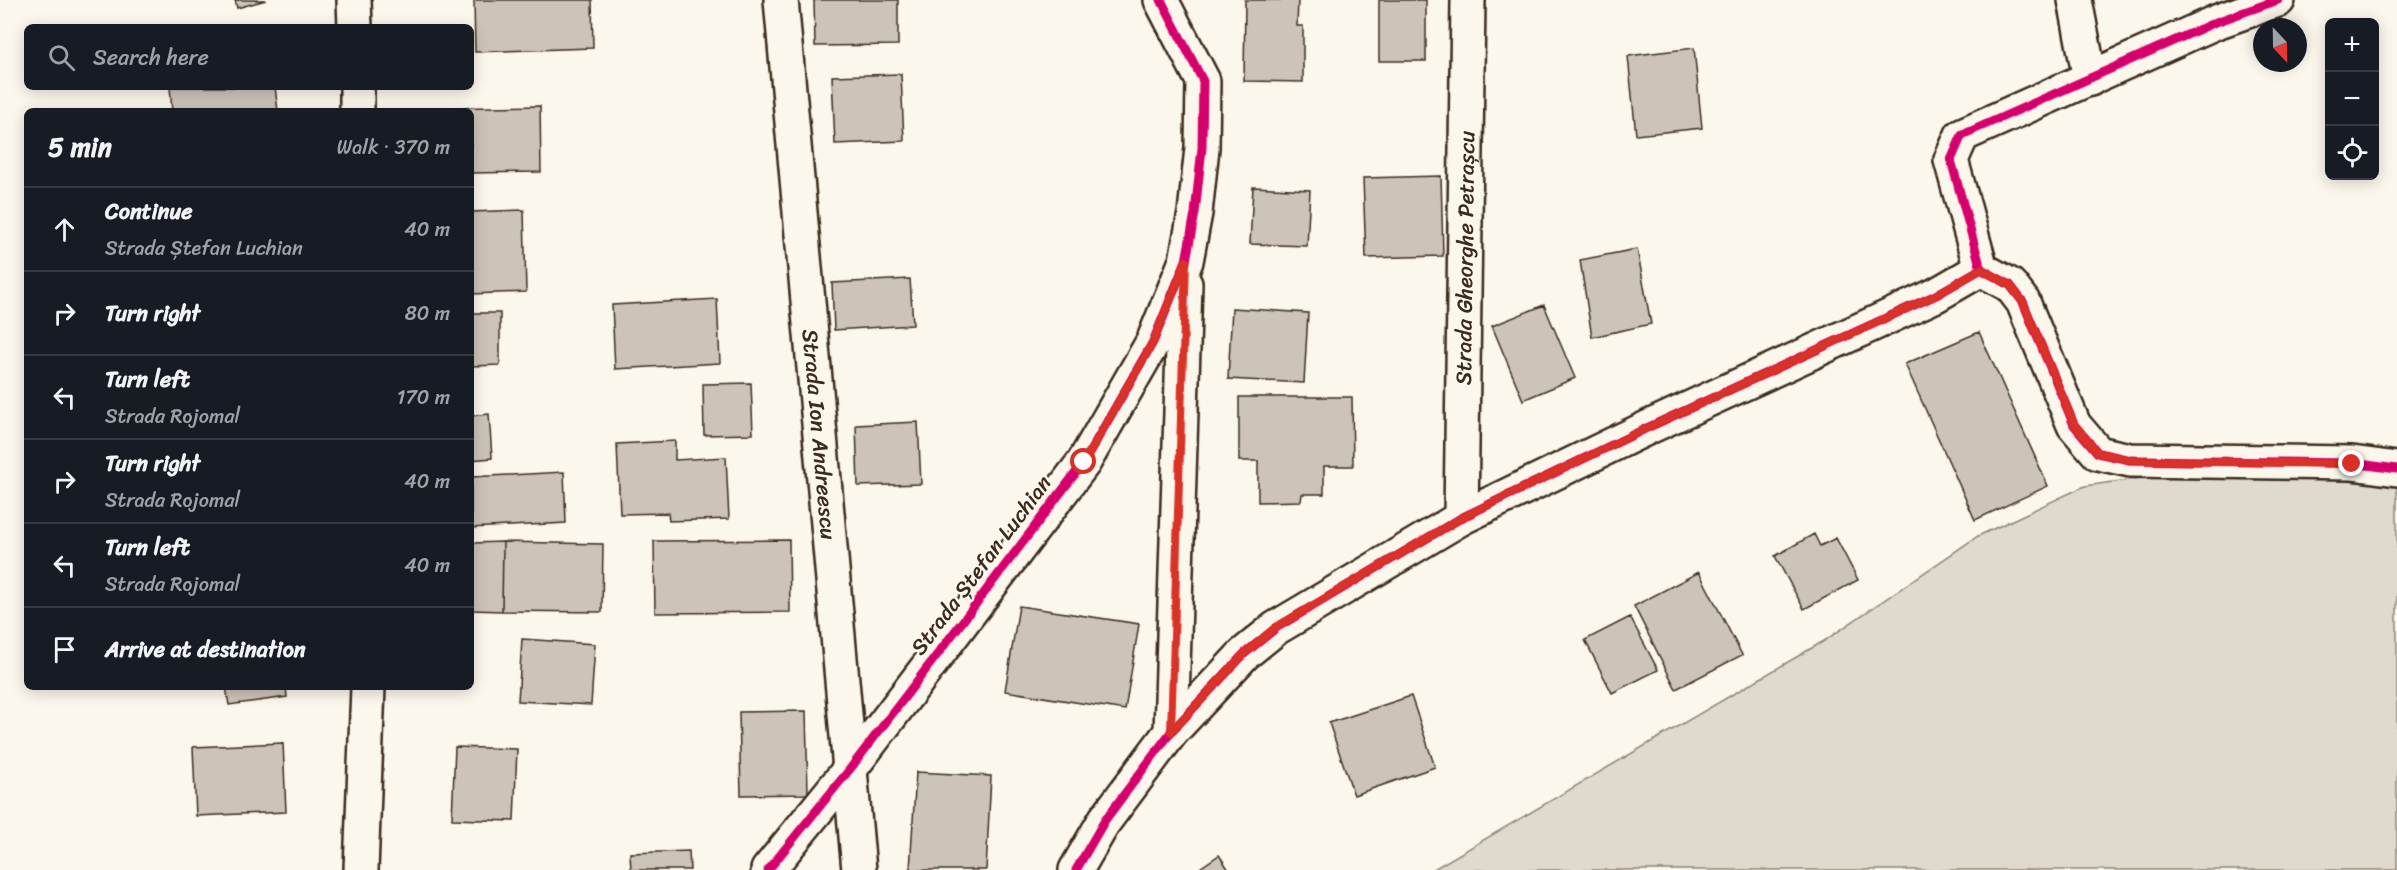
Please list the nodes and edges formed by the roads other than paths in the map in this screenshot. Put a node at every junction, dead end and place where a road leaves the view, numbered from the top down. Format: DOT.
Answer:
graph roads {
  1 [pos="354,0"];
  2 [pos="781,0"];
  3 [pos="1161,0"];
  4 [pos="1468,0"];
  5 [pos="2074,0"];
  6 [pos="2278,0"];
  7 [pos="355,24"];
  8 [pos="2090,79"];
  9 [pos="357,90"];
  10 [pos="357,108"];
  11 [pos="1186,261"];
  12 [pos="1981,269"];
  13 [pos="2397,469"];
  14 [pos="1461,518"];
  15 [pos="368,690"];
  16 [pos="1171,732"];
  17 [pos="850,769"];
  18 [pos="361,870"];
  19 [pos="768,870"];
  20 [pos="859,870"];
  21 [pos="1076,870"];
  1 -- 7 [label="street"];
  2 -- 17 [label="street, Strada Ion Andreescu"];
  3 -- 11 [label="street, Strada Ștefan Luchian"];
  4 -- 14 [label="street, Strada Gheorghe Petrașcu"];
  5 -- 8 [label="street"];
  6 -- 8 [label="street"];
  8 -- 12 [label="street"];
  9 -- 10 [label="street"];
  11 -- 16 [label="street"];
  11 -- 17 [label="street, Strada Ștefan Luchian"];
  12 -- 13 [label="street"];
  12 -- 14 [label="street"];
  14 -- 16 [label="street"];
  15 -- 18 [label="street"];
  16 -- 21 [label="street"];
  17 -- 19 [label="street, Strada Ștefan Luchian"];
  17 -- 20 [label="street, Strada Ion Andreescu"];
}
